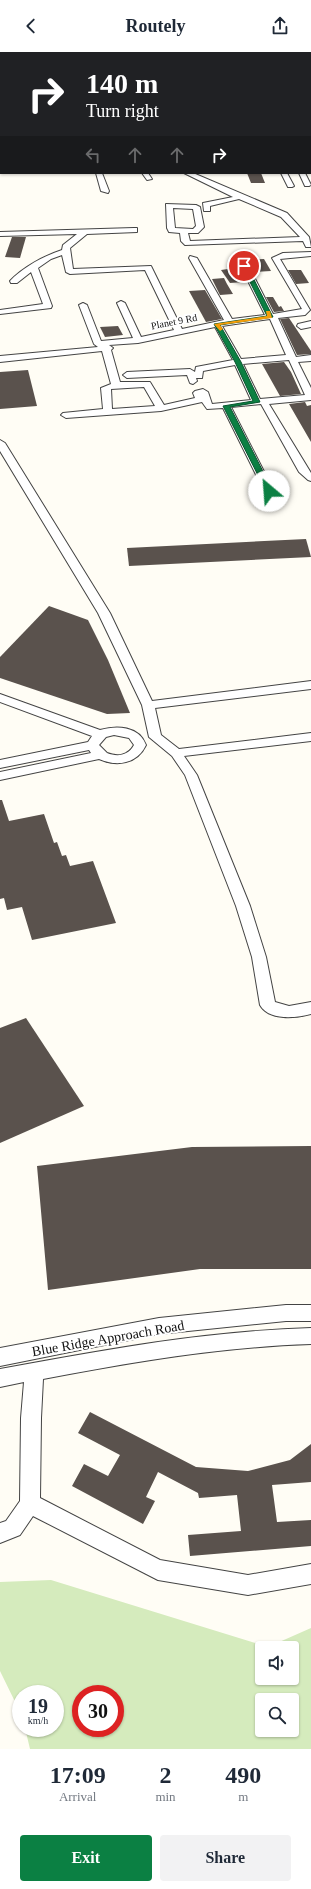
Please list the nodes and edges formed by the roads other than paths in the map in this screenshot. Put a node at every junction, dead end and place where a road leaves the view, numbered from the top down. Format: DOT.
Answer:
graph roads {
  1 [pos="99,174"];
  2 [pos="189,174"];
  3 [pos="284,174"];
  4 [pos="301,177"];
  5 [pos="307,185"];
  6 [pos="290,186"];
  7 [pos="106,191"];
  8 [pos="240,197"];
  9 [pos="207,209"];
  10 [pos="134,230"];
  11 [pos="184,231"];
  12 [pos="85,232"];
  13 [pos="0,234"];
  14 [pos="306,236"];
  15 [pos="65,251"];
  16 [pos="311,252"];
  17 [pos="193,258"];
  18 [pos="241,259"];
  19 [pos="33,266"];
  20 [pos="14,281"];
  21 [pos="121,303"];
  22 [pos="83,305"];
  23 [pos="0,312"];
  24 [pos="272,317"];
  25 [pos="229,322"];
  26 [pos="217,324"];
  27 [pos="311,324"];
  28 [pos="301,326"];
  29 [pos="180,331"];
  30 [pos="138,340"];
  31 [pos="117,345"];
  32 [pos="106,349"];
  33 [pos="311,358"];
  34 [pos="292,359"];
  35 [pos="0,360"];
  36 [pos="238,362"];
  37 [pos="113,376"];
  38 [pos="116,385"];
  39 [pos="311,397"];
  40 [pos="260,402"];
  41 [pos="226,406"];
  42 [pos="161,408"];
  43 [pos="108,412"];
  44 [pos="66,415"];
  45 [pos="0,444"];
  46 [pos="311,478"];
  47 [pos="269,491"];
  48 [pos="311,685"];
  49 [pos="0,698"];
  50 [pos="148,705"];
  51 [pos="0,708"];
  52 [pos="155,737"];
  53 [pos="311,737"];
  54 [pos="139,740"];
  55 [pos="97,744"];
  56 [pos="176,753"];
  57 [pos="0,764"];
  58 [pos="0,776"];
  59 [pos="311,1008"];
  60 [pos="311,1313"];
  61 [pos="263,1316"];
  62 [pos="311,1336"];
  63 [pos="264,1337"];
  64 [pos="0,1357"];
  65 [pos="34,1372"];
  66 [pos="0,1378"];
  67 [pos="30,1504"];
  68 [pos="0,1533"];
  69 [pos="311,1574"];
  1 -- 7 [label="street"];
  2 -- 8 [label="street"];
  3 -- 6 [label="street"];
  4 -- 5 [label="street"];
  8 -- 9 [label="street"];
  8 -- 14 [label="street"];
  10 -- 12 [label="street"];
  11 -- 11 [label="street"];
  11 -- 14 [label="street"];
  12 -- 13 [label="street"];
  12 -- 15 [label="street"];
  14 -- 16 [label="street"];
  15 -- 19 [label="street"];
  15 -- 29 [label="street"];
  16 -- 24 [label="street, Planet 9 Rd"];
  17 -- 25 [label="street"];
  18 -- 24 [label="street"];
  19 -- 20 [label="street"];
  19 -- 23 [label="street"];
  21 -- 30 [label="street"];
  22 -- 31 [label="street"];
  24 -- 25 [label="street, Planet 9 Rd"];
  24 -- 34 [label="street"];
  25 -- 26 [label="street, Planet 9 Rd"];
  26 -- 29 [label="street, Planet 9 Rd"];
  26 -- 36 [label="street"];
  27 -- 28 [label="street"];
  29 -- 30 [label="street, Planet 9 Rd"];
  30 -- 31 [label="street, Planet 9 Rd"];
  31 -- 32 [label="street, Planet 9 Rd"];
  32 -- 35 [label="street, Planet 9 Rd"];
  32 -- 37 [label="street"];
  33 -- 34 [label="street"];
  34 -- 36 [label="street"];
  34 -- 39 [label="street"];
  36 -- 37 [label="street"];
  36 -- 40 [label="street"];
  37 -- 38 [label="street"];
  38 -- 42 [label="street"];
  38 -- 43 [label="street"];
  39 -- 40 [label="street"];
  40 -- 41 [label="street"];
  40 -- 46 [label="street"];
  41 -- 42 [label="street"];
  41 -- 47 [label="street"];
  42 -- 43 [label="street"];
  43 -- 44 [label="street"];
  45 -- 50 [label="street"];
  48 -- 50 [label="street"];
  49 -- 55 [label="street"];
  50 -- 52 [label="street"];
  51 -- 55 [label="street"];
  52 -- 54 [label="street"];
  52 -- 56 [label="street"];
  53 -- 56 [label="street"];
  54 -- 55 [label="street"];
  54 -- 55 [label="street"];
  55 -- 57 [label="street"];
  55 -- 58 [label="street"];
  56 -- 59 [label="street"];
  60 -- 61 [label="street, Blue Ridge Approach Road"];
  61 -- 63 [label="street"];
  61 -- 64 [label="street, Blue Ridge Approach Road"];
  62 -- 63 [label="street, Blue Ridge Approach Road"];
  63 -- 65 [label="street, Blue Ridge Approach Road"];
  65 -- 66 [label="street, Blue Ridge Approach Road"];
  65 -- 67 [label="street"];
  67 -- 68 [label="street"];
  67 -- 69 [label="street"];
}
